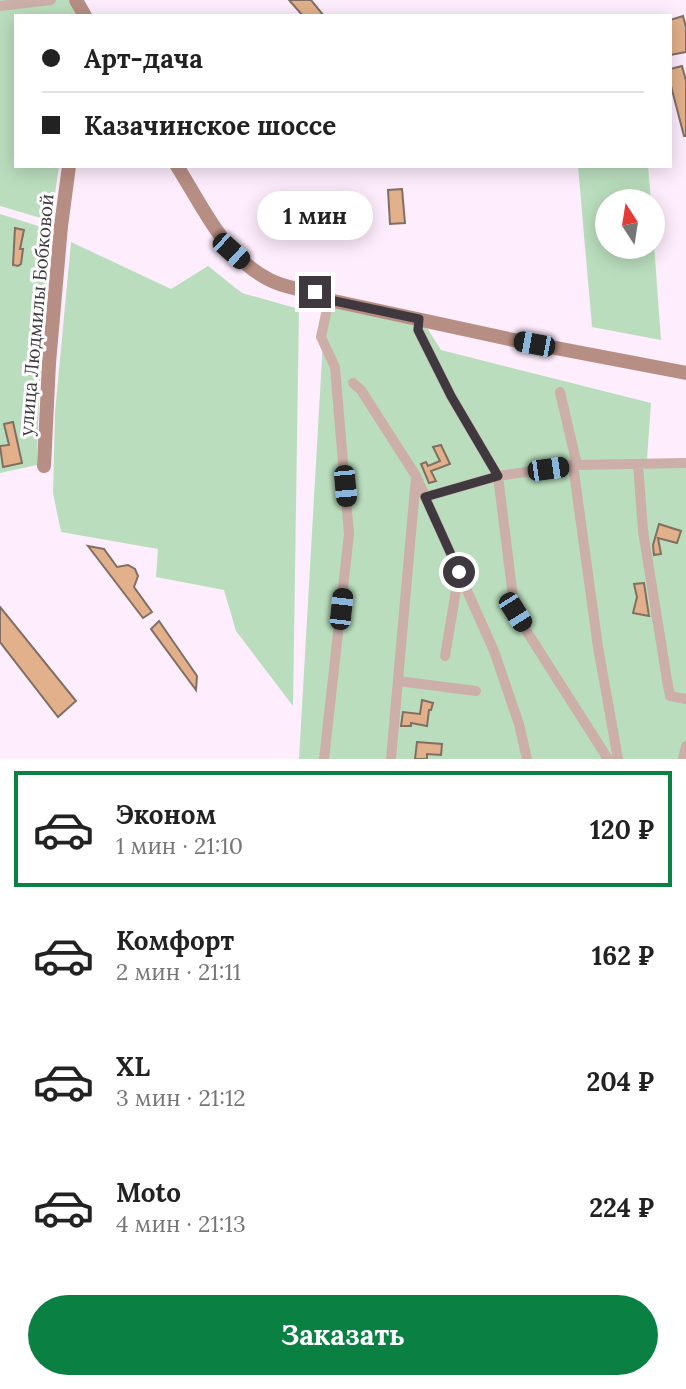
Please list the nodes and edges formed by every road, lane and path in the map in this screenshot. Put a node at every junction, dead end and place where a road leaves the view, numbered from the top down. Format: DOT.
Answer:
graph roads {
  1 [pos="51,0"];
  2 [pos="0,6"];
  3 [pos="69,168"];
  4 [pos="178,168"];
  5 [pos="330,300"];
  6 [pos="419,319"];
  7 [pos="686,373"];
  8 [pos="353,383"];
  9 [pos="560,392"];
  10 [pos="686,463"];
  11 [pos="638,464"];
  12 [pos="575,465"];
  13 [pos="44,466"];
  14 [pos="416,476"];
  15 [pos="498,476"];
  16 [pos="425,497"];
  17 [pos="459,572"];
  18 [pos="445,656"];
  19 [pos="398,681"];
  20 [pos="476,691"];
  21 [pos="686,699"];
  22 [pos="686,746"];
  23 [pos="324,759"];
  24 [pos="391,759"];
  25 [pos="527,759"];
  26 [pos="608,759"];
  27 [pos="618,759"];
  28 [pos="683,759"];
  1 -- 2 [label="street"];
  3 -- 13 [label="main road, улица Людмилы Бобковой"];
  4 -- 5 [label="main road"];
  5 -- 6 [label="main road"];
  5 -- 23 [label="street"];
  6 -- 7 [label="main road"];
  6 -- 15 [label="street"];
  8 -- 14 [label="street"];
  9 -- 12 [label="street"];
  10 -- 11 [label="street"];
  11 -- 12 [label="street"];
  11 -- 21 [label="street"];
  12 -- 15 [label="street"];
  12 -- 27 [label="street"];
  14 -- 16 [label="street"];
  14 -- 19 [label="street"];
  15 -- 16 [label="street"];
  15 -- 26 [label="street"];
  16 -- 17 [label="street"];
  17 -- 18 [label="street"];
  17 -- 25 [label="street"];
  19 -- 20 [label="street"];
  19 -- 24 [label="street"];
  22 -- 28 [label="street"];
}
